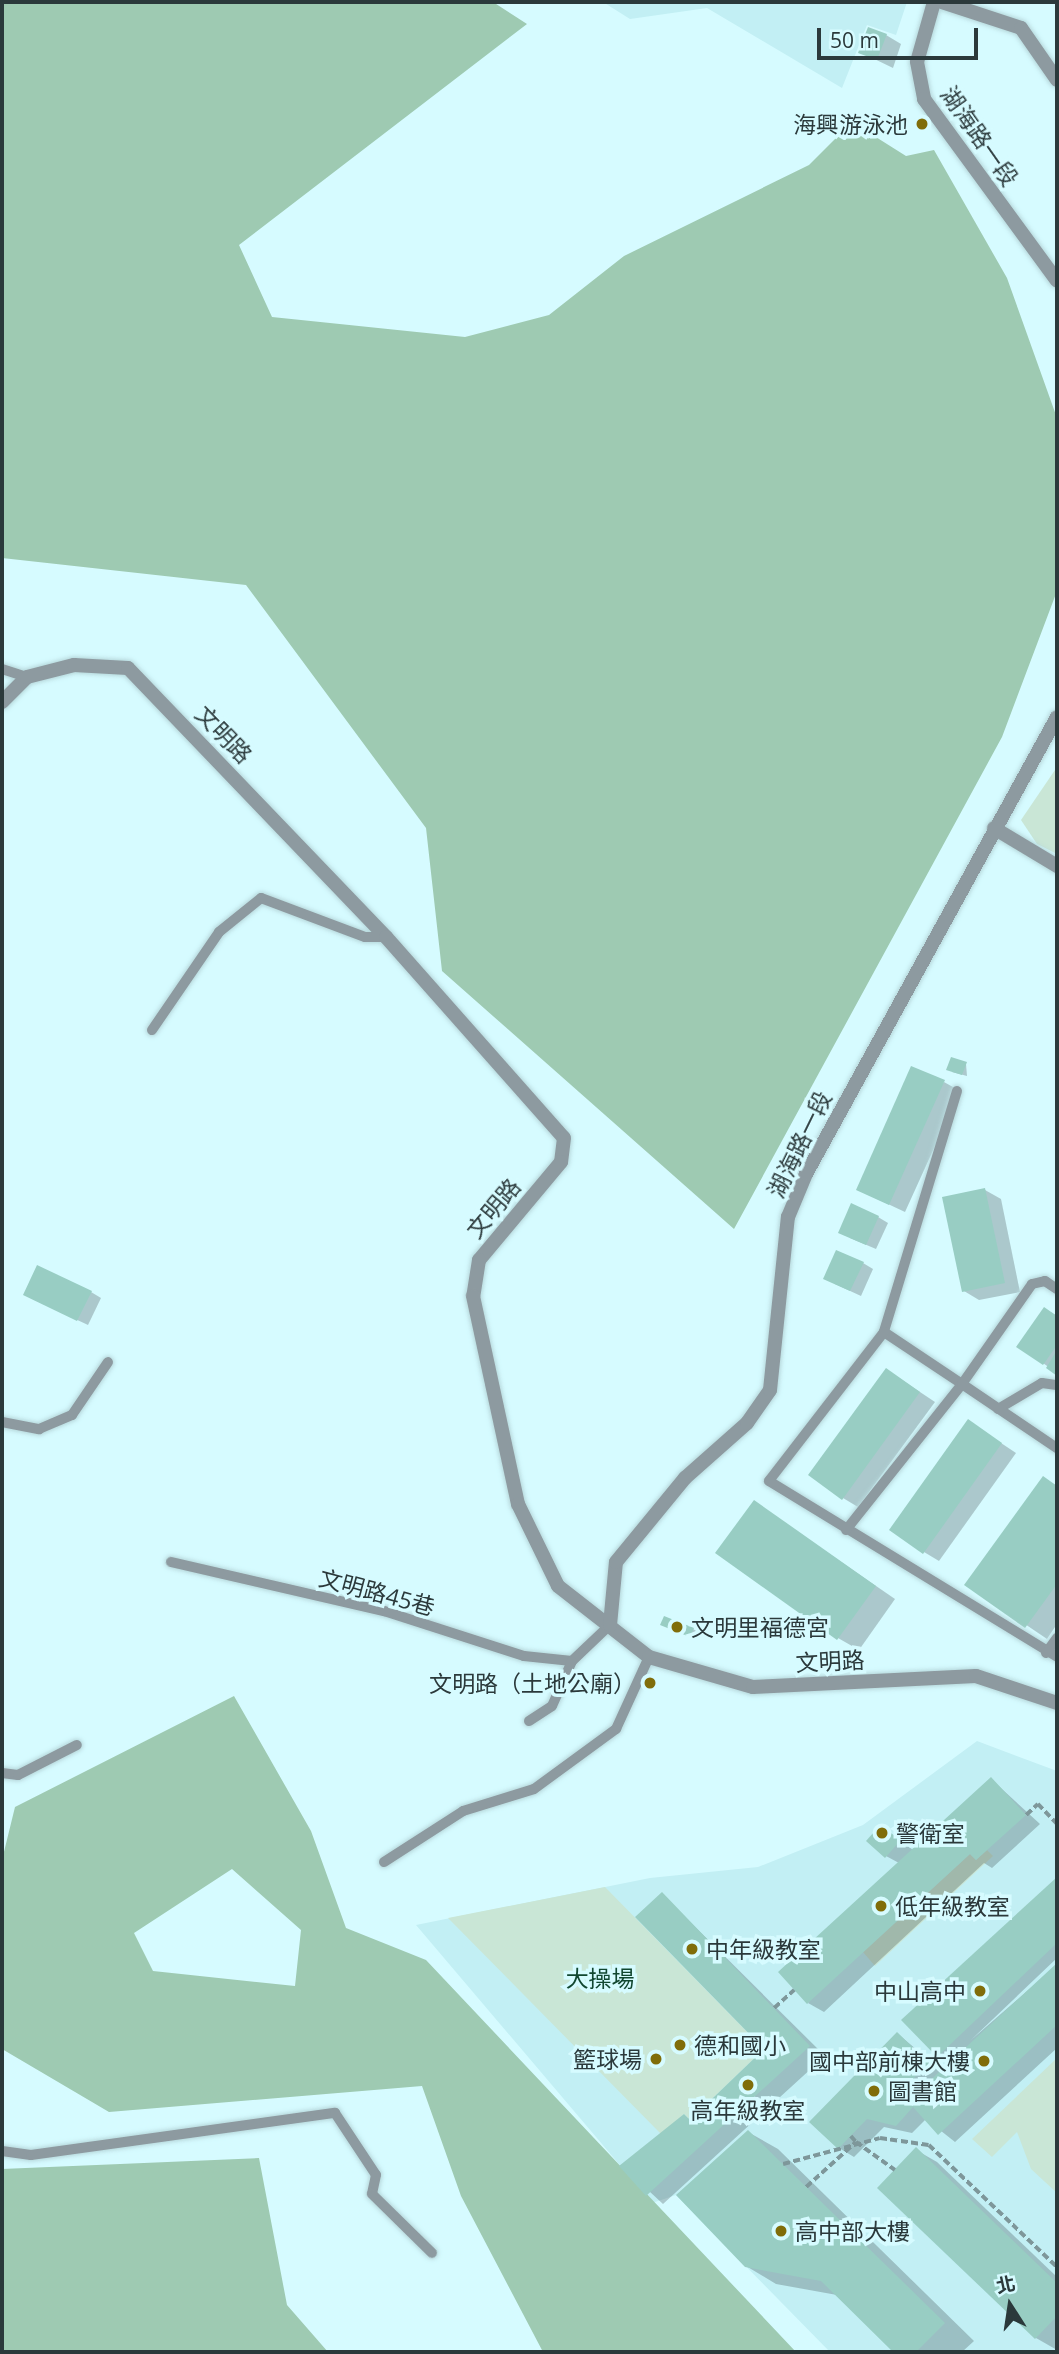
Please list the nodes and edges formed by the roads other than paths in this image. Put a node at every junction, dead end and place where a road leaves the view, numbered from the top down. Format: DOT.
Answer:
graph roads {
  1 [pos="933,2"];
  2 [pos="942,2"];
  3 [pos="1057,80"];
  4 [pos="1057,281"];
  5 [pos="2,669"];
  6 [pos="27,677"];
  7 [pos="2,702"];
  8 [pos="1057,717"];
  9 [pos="994,828"];
  10 [pos="1057,866"];
  11 [pos="386,937"];
  12 [pos="152,1030"];
  13 [pos="957,1091"];
  14 [pos="1057,1289"];
  15 [pos="884,1332"];
  16 [pos="108,1362"];
  17 [pos="961,1384"];
  18 [pos="1057,1385"];
  19 [pos="998,1409"];
  20 [pos="2,1422"];
  21 [pos="1057,1448"];
  22 [pos="846,1530"];
  23 [pos="171,1562"];
  24 [pos="610,1625"];
  25 [pos="1057,1638"];
  26 [pos="1046,1653"];
  27 [pos="649,1657"];
  28 [pos="1057,1657"];
  29 [pos="572,1661"];
  30 [pos="1057,1703"];
  31 [pos="529,1721"];
  32 [pos="77,1745"];
  33 [pos="2,1773"];
  34 [pos="384,1862"];
  35 [pos="2,2151"];
  36 [pos="432,2253"];
  1 -- 4 [label="street, 湖海路一段"];
  2 -- 3 [label="street"];
  5 -- 6 [label="lane"];
  6 -- 7 [label="street"];
  6 -- 11 [label="street, 文明路"];
  8 -- 9 [label="street, 湖海路一段"];
  9 -- 10 [label="street"];
  9 -- 24 [label="street, 湖海路一段"];
  11 -- 12 [label="lane"];
  11 -- 24 [label="street, 文明路"];
  13 -- 15 [label="lane"];
  14 -- 17 [label="lane"];
  15 -- 17 [label="lane"];
  15 -- 22 [label="lane"];
  16 -- 20 [label="lane"];
  17 -- 19 [label="lane"];
  17 -- 22 [label="lane"];
  18 -- 19 [label="lane"];
  19 -- 21 [label="lane"];
  22 -- 26 [label="lane"];
  23 -- 29 [label="lane, 文明路45巷"];
  24 -- 27 [label="street, 文明路"];
  24 -- 29 [label="lane"];
  25 -- 26 [label="lane"];
  26 -- 28 [label="lane"];
  27 -- 30 [label="street, 文明路"];
  27 -- 34 [label="lane"];
  29 -- 31 [label="lane"];
  32 -- 33 [label="lane"];
  35 -- 36 [label="lane"];
}
